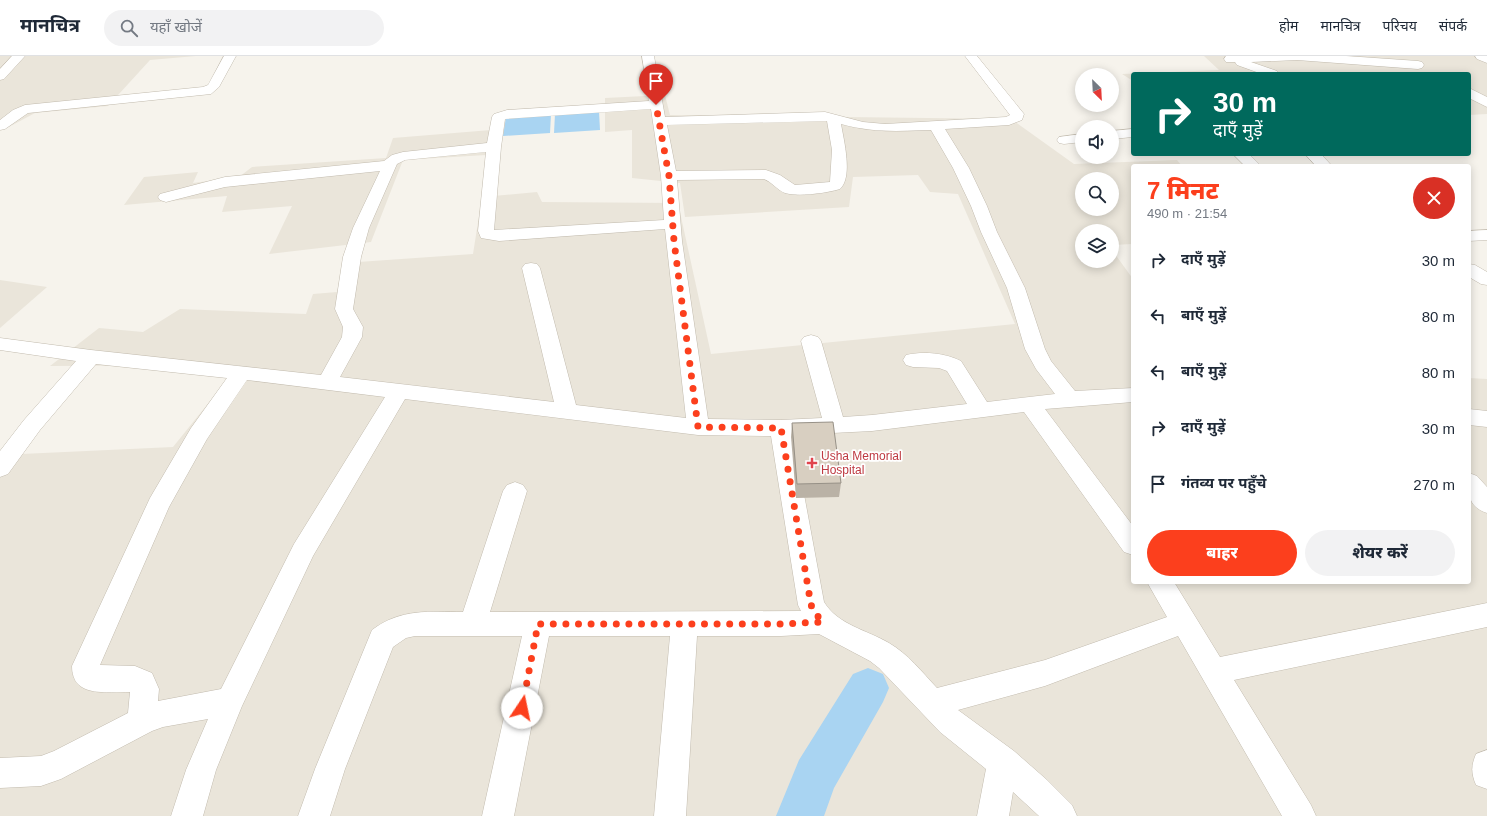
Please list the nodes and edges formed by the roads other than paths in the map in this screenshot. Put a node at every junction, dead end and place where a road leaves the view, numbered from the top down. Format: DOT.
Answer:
graph roads {
  1 [pos="19,56"];
  2 [pos="230,56"];
  3 [pos="648,56"];
  4 [pos="971,56"];
  5 [pos="1268,56"];
  6 [pos="1398,56"];
  7 [pos="1481,56"];
  8 [pos="1226,57"];
  9 [pos="1356,59"];
  10 [pos="1487,59"];
  11 [pos="1267,72"];
  12 [pos="0,76"];
  13 [pos="1471,93"];
  14 [pos="1487,103"];
  15 [pos="658,113"];
  16 [pos="833,118"];
  17 [pos="0,126"];
  18 [pos="936,126"];
  19 [pos="1131,133"];
  20 [pos="1119,134"];
  21 [pos="1075,139"];
  22 [pos="1064,140"];
  23 [pos="494,147"];
  24 [pos="1242,156"];
  25 [pos="1314,156"];
  26 [pos="1252,164"];
  27 [pos="1323,164"];
  28 [pos="390,165"];
  29 [pos="669,176"];
  30 [pos="166,197"];
  31 [pos="672,224"];
  32 [pos="1487,235"];
  33 [pos="1471,236"];
  34 [pos="531,268"];
  35 [pos="1471,270"];
  36 [pos="1487,280"];
  37 [pos="811,342"];
  38 [pos="0,344"];
  39 [pos="90,357"];
  40 [pos="913,360"];
  41 [pos="241,372"];
  42 [pos="327,382"];
  43 [pos="399,391"];
  44 [pos="1131,395"];
  45 [pos="1070,399"];
  46 [pos="1030,404"];
  47 [pos="981,410"];
  48 [pos="567,411"];
  49 [pos="1471,417"];
  50 [pos="1487,419"];
  51 [pos="835,425"];
  52 [pos="698,427"];
  53 [pos="781,428"];
  54 [pos="0,468"];
  55 [pos="1471,484"];
  56 [pos="515,491"];
  57 [pos="1487,504"];
  58 [pos="1131,542"];
  59 [pos="1161,584"];
  60 [pos="1487,615"];
  61 [pos="823,622"];
  62 [pos="1185,622"];
  63 [pos="473,624"];
  64 [pos="538,624"];
  65 [pos="684,624"];
  66 [pos="1214,671"];
  67 [pos="230,701"];
  68 [pos="932,703"];
  69 [pos="142,721"];
  70 [pos="1003,762"];
  71 [pos="1487,765"];
  72 [pos="0,773"];
  73 [pos="1487,774"];
  74 [pos="187,816"];
  75 [pos="314,816"];
  76 [pos="498,816"];
  77 [pos="670,816"];
  78 [pos="993,816"];
  79 [pos="1061,816"];
  80 [pos="1300,816"];
  1 -- 12 [label="street"];
  2 -- 17 [label="street"];
  3 -- 15 [label="street"];
  4 -- 18 [label="street"];
  5 -- 8 [label="street"];
  5 -- 9 [label="street"];
  6 -- 9 [label="street"];
  7 -- 10 [label="street"];
  8 -- 11 [label="street"];
  13 -- 14 [label="street"];
  15 -- 16 [label="street"];
  15 -- 23 [label="street"];
  15 -- 29 [label="street"];
  16 -- 18 [label="street"];
  16 -- 29 [label="street"];
  18 -- 45 [label="street"];
  19 -- 20 [label="street"];
  21 -- 22 [label="street"];
  23 -- 28 [label="street"];
  23 -- 31 [label="street"];
  24 -- 26 [label="street"];
  25 -- 27 [label="street"];
  28 -- 30 [label="street"];
  28 -- 42 [label="street"];
  29 -- 31 [label="street"];
  31 -- 52 [label="street"];
  32 -- 33 [label="street"];
  34 -- 48 [label="street"];
  35 -- 36 [label="street"];
  37 -- 51 [label="street"];
  38 -- 39 [label="street"];
  39 -- 41 [label="street"];
  39 -- 54 [label="street"];
  40 -- 47 [label="street"];
  41 -- 42 [label="street"];
  41 -- 69 [label="street"];
  42 -- 43 [label="street"];
  43 -- 48 [label="street"];
  43 -- 67 [label="street"];
  44 -- 45 [label="street"];
  45 -- 46 [label="street"];
  46 -- 47 [label="street"];
  46 -- 58 [label="street"];
  47 -- 51 [label="street"];
  48 -- 52 [label="street"];
  49 -- 50 [label="street"];
  51 -- 53 [label="street"];
  52 -- 53 [label="street"];
  53 -- 61 [label="street"];
  55 -- 57 [label="street"];
  56 -- 63 [label="street"];
  59 -- 62 [label="street"];
  60 -- 66 [label="street"];
  61 -- 65 [label="street"];
  61 -- 68 [label="street"];
  62 -- 66 [label="street"];
  62 -- 68 [label="street"];
  63 -- 64 [label="street"];
  63 -- 75 [label="street"];
  64 -- 65 [label="street"];
  64 -- 76 [label="street"];
  65 -- 77 [label="street"];
  66 -- 80 [label="street"];
  67 -- 69 [label="street"];
  67 -- 74 [label="street"];
  68 -- 70 [label="street"];
  69 -- 72 [label="street"];
  70 -- 78 [label="street"];
  70 -- 79 [label="street"];
  71 -- 73 [label="street"];
}
